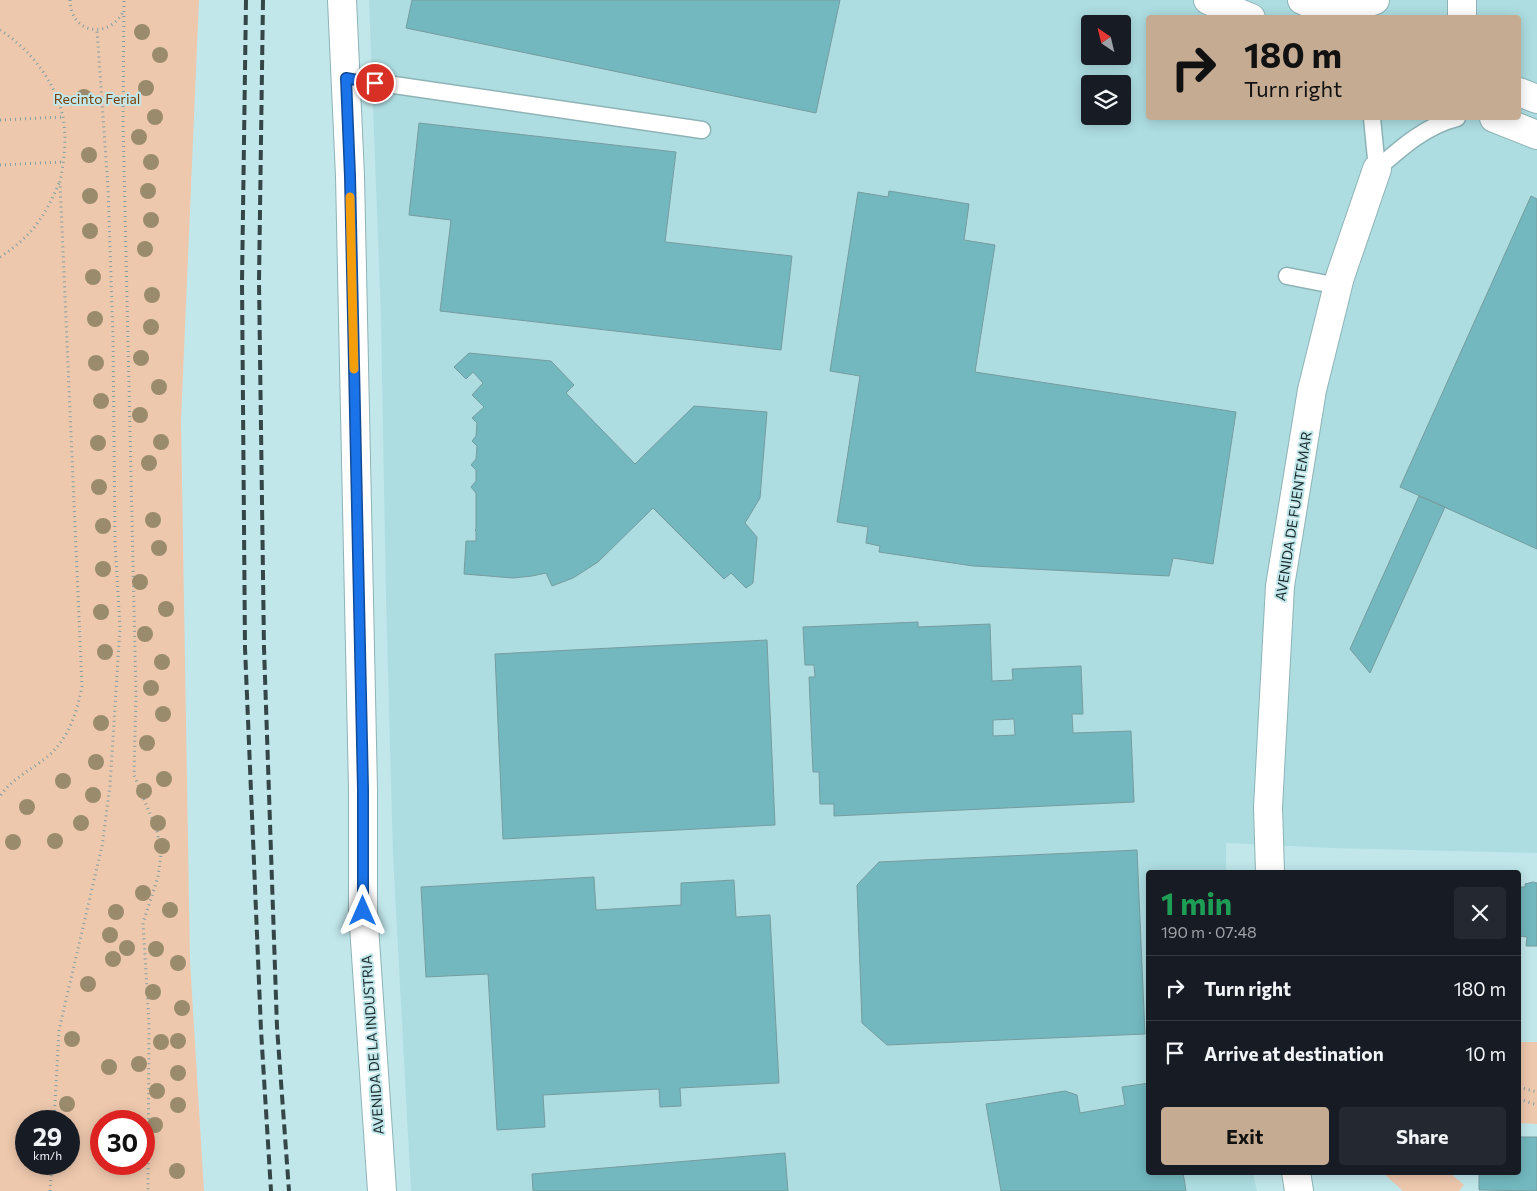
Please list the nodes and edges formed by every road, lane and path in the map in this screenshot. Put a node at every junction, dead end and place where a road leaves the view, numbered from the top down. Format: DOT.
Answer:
graph roads {
  1 [pos="70,0"];
  2 [pos="342,0"];
  3 [pos="1208,0"];
  4 [pos="1375,0"];
  5 [pos="1462,0"];
  6 [pos="124,1"];
  7 [pos="1309,3"];
  8 [pos="1244,15"];
  9 [pos="1336,15"];
  10 [pos="1462,15"];
  11 [pos="0,30"];
  12 [pos="97,30"];
  13 [pos="346,78"];
  14 [pos="1521,93"];
  15 [pos="1537,99"];
  16 [pos="63,118"];
  17 [pos="0,120"];
  18 [pos="1372,120"];
  19 [pos="1452,120"];
  20 [pos="1499,120"];
  21 [pos="702,130"];
  22 [pos="1537,135"];
  23 [pos="64,162"];
  24 [pos="0,165"];
  25 [pos="1378,169"];
  26 [pos="60,182"];
  27 [pos="0,257"];
  28 [pos="1287,276"];
  29 [pos="1338,286"];
  30 [pos="0,796"];
  31 [pos="1270,870"];
  32 [pos="1521,1088"];
  33 [pos="1537,1092"];
  34 [pos="1521,1100"];
  35 [pos="1537,1104"];
  36 [pos="55,1110"];
  37 [pos="51,1175"];
  38 [pos="1296,1175"];
  39 [pos="50,1191"];
  40 [pos="148,1191"];
  41 [pos="382,1191"];
  42 [pos="1299,1191"];
  1 -- 12 [label="path"];
  2 -- 13 [label="street, AVENIDA DE LA INDUSTRIA"];
  3 -- 8 [label="street"];
  4 -- 7 [label="street"];
  5 -- 10 [label="street"];
  6 -- 12 [label="path"];
  6 -- 40 [label="path"];
  7 -- 9 [label="street"];
  11 -- 16 [label="path"];
  12 -- 36 [label="path"];
  13 -- 21 [label="lane"];
  13 -- 41 [label="street, AVENIDA DE LA INDUSTRIA"];
  14 -- 15 [label="street"];
  16 -- 17 [label="path"];
  16 -- 23 [label="path"];
  18 -- 25 [label="lane"];
  19 -- 25 [label="lane"];
  20 -- 22 [label="street"];
  23 -- 24 [label="path"];
  23 -- 26 [label="path"];
  25 -- 29 [label="street, AVENIDA DE FUENTEMAR"];
  26 -- 27 [label="path"];
  26 -- 30 [label="path"];
  28 -- 29 [label="lane"];
  29 -- 31 [label="street, AVENIDA DE FUENTEMAR"];
  32 -- 33 [label="path"];
  34 -- 35 [label="path"];
  37 -- 39 [label="path"];
  38 -- 42 [label="street"];
}
